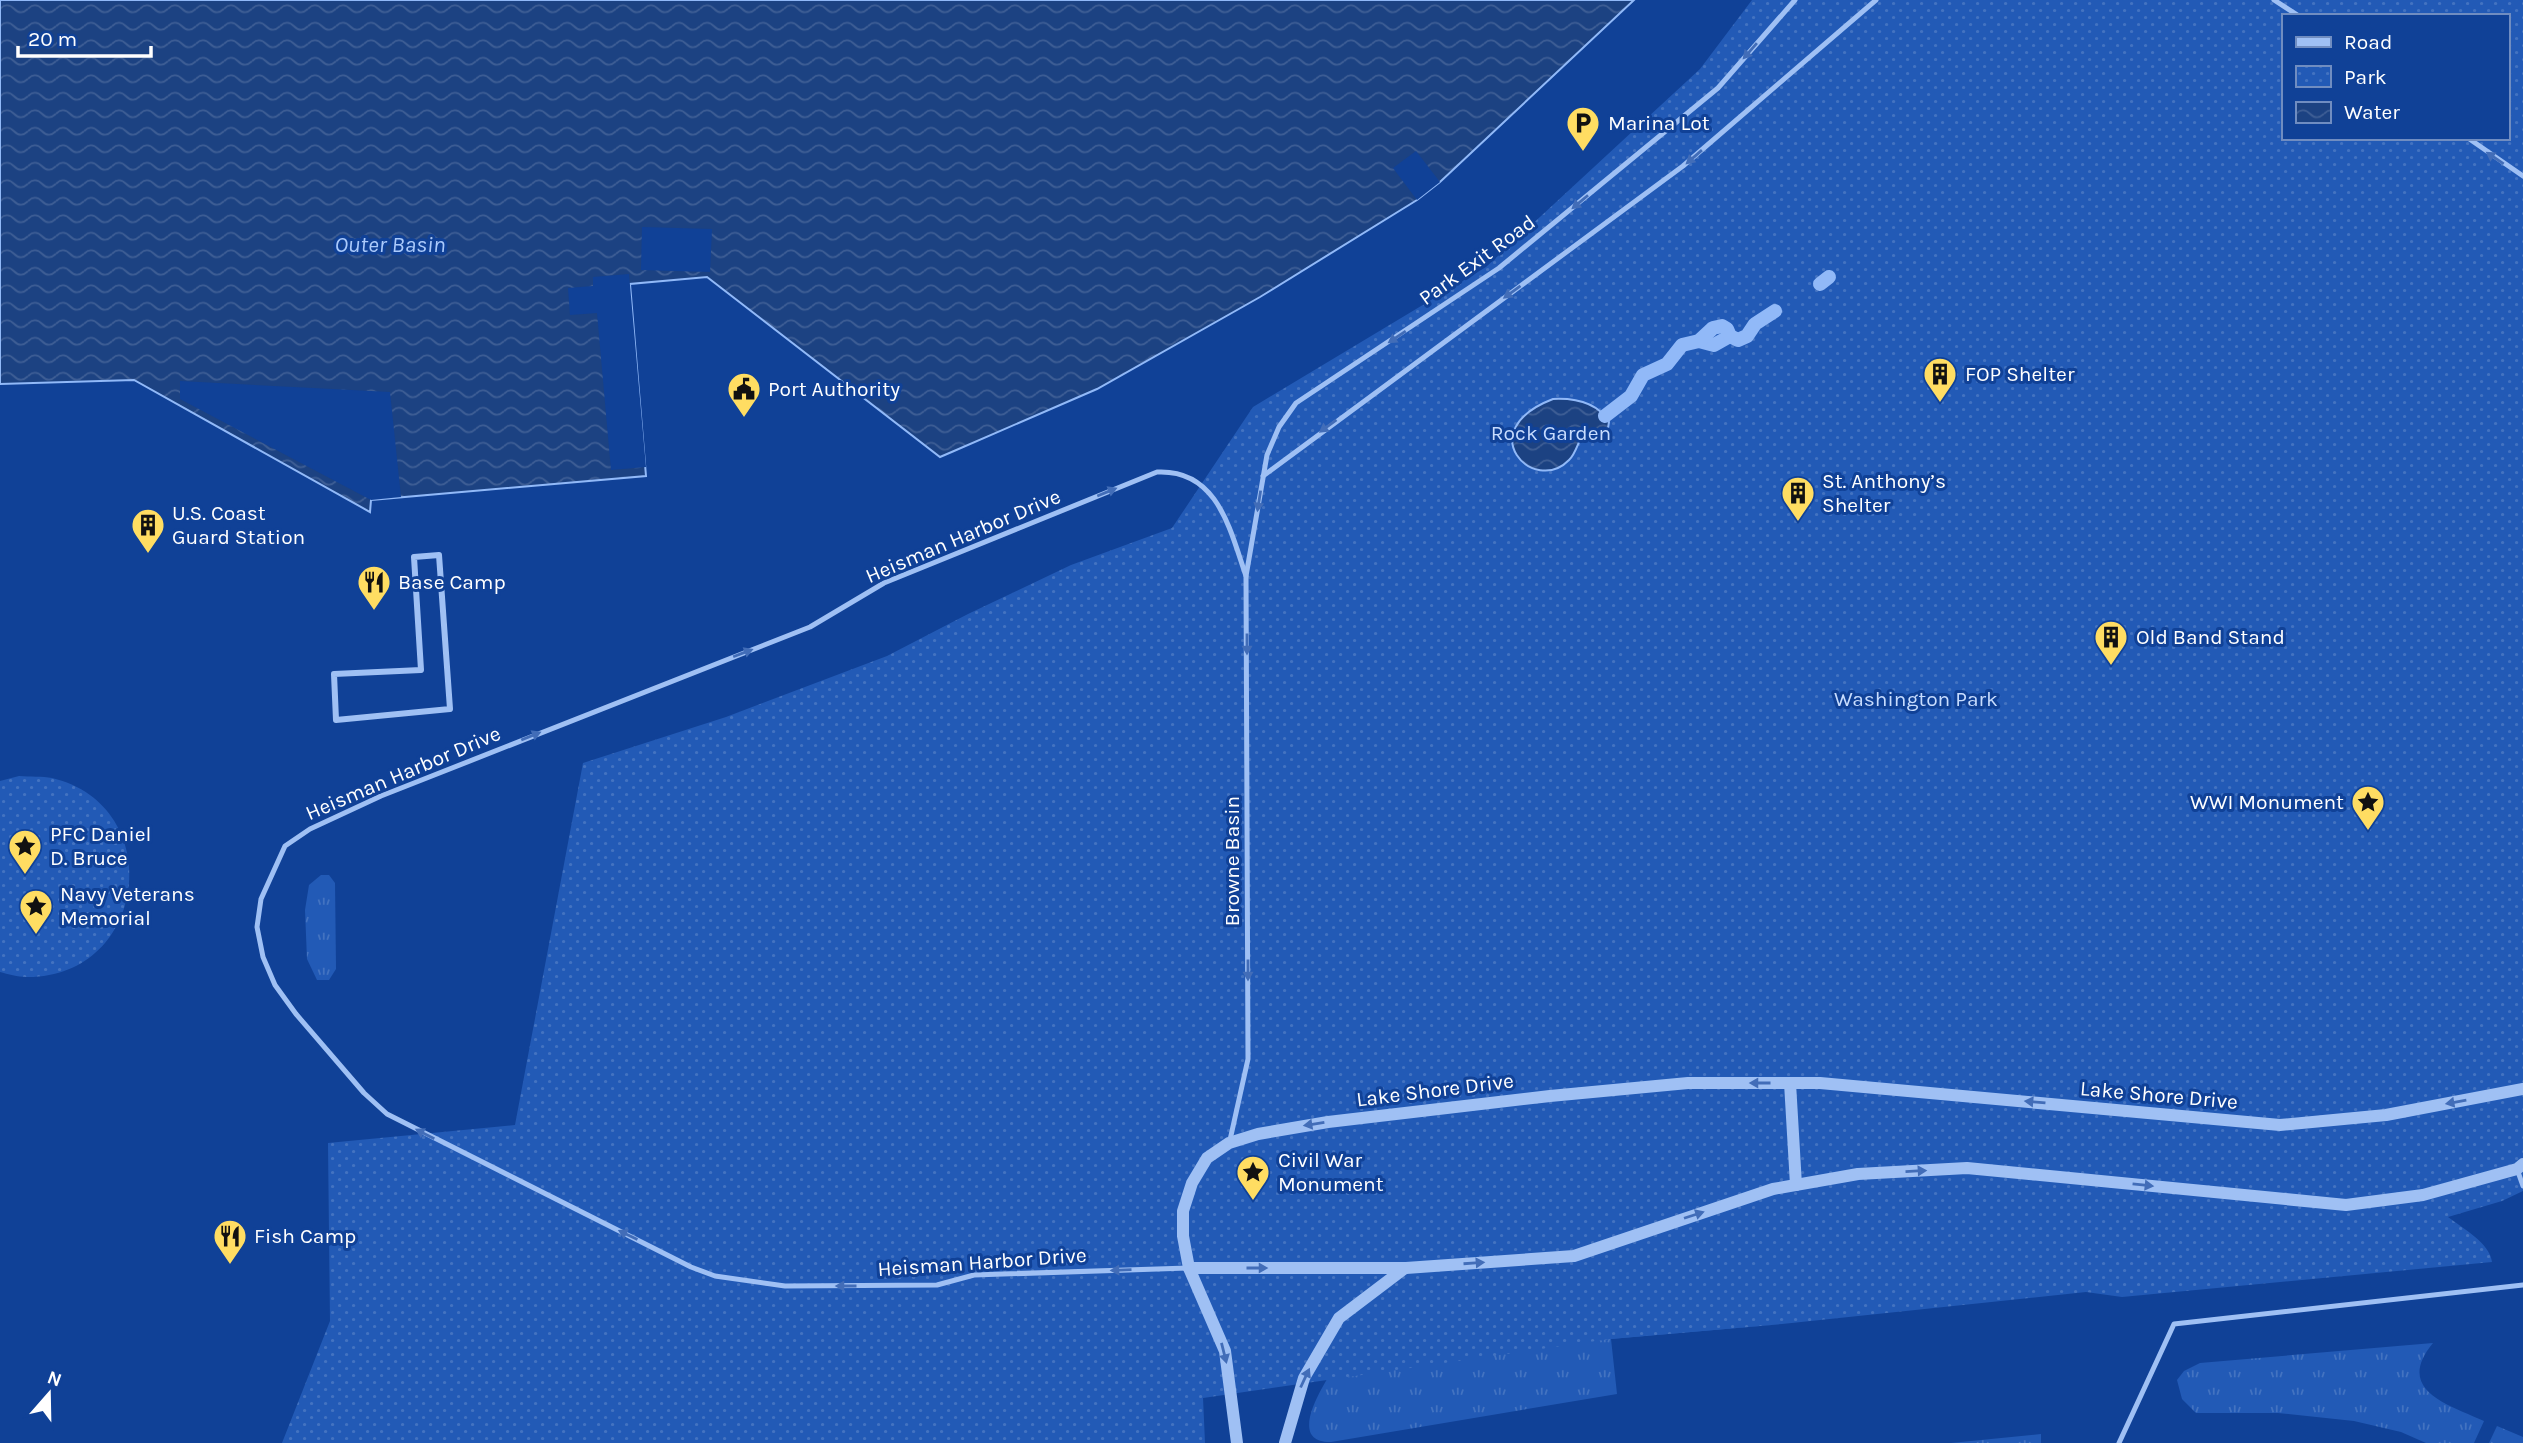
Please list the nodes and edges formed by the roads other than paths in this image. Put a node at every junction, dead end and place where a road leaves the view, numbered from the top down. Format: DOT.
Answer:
graph roads {
  1 [pos="1795,0"];
  2 [pos="1876,0"];
  3 [pos="2273,0"];
  4 [pos="2296,14"];
  5 [pos="2471,140"];
  6 [pos="2523,176"];
  7 [pos="1263,476"];
  8 [pos="1247,576"];
  9 [pos="334,674"];
  10 [pos="1790,1083"];
  11 [pos="2523,1089"];
  12 [pos="1229,1143"];
  13 [pos="2520,1166"];
  14 [pos="1796,1185"];
  15 [pos="2523,1186"];
  16 [pos="1189,1268"];
  17 [pos="1406,1268"];
  18 [pos="2523,1286"];
  19 [pos="1237,1443"];
  20 [pos="1285,1443"];
  21 [pos="2119,1443"];
  1 -- 7 [label="lane, Park Exit Road, one-way"];
  2 -- 7 [label="lane, one-way"];
  3 -- 4 [label="lane"];
  6 -- 5 [label="lane, one-way"];
  7 -- 8 [label="lane, Park Exit Road, one-way"];
  8 -- 12 [label="lane, Browne Basin, one-way"];
  16 -- 8 [label="lane, Heisman Harbor Drive, one-way"];
  9 -- 9 [label="street"];
  11 -- 10 [label="street, Lake Shore Drive, one-way"];
  10 -- 12 [label="street, Lake Shore Drive, one-way"];
  10 -- 14 [label="street"];
  12 -- 16 [label="street, Lake Shore Drive"];
  14 -- 13 [label="street, one-way"];
  13 -- 15 [label="lane"];
  17 -- 14 [label="street, one-way"];
  16 -- 17 [label="street, one-way"];
  16 -- 19 [label="street, Lake Shore Drive, one-way"];
  20 -- 17 [label="street, one-way"];
  18 -- 21 [label="lane"];
}
